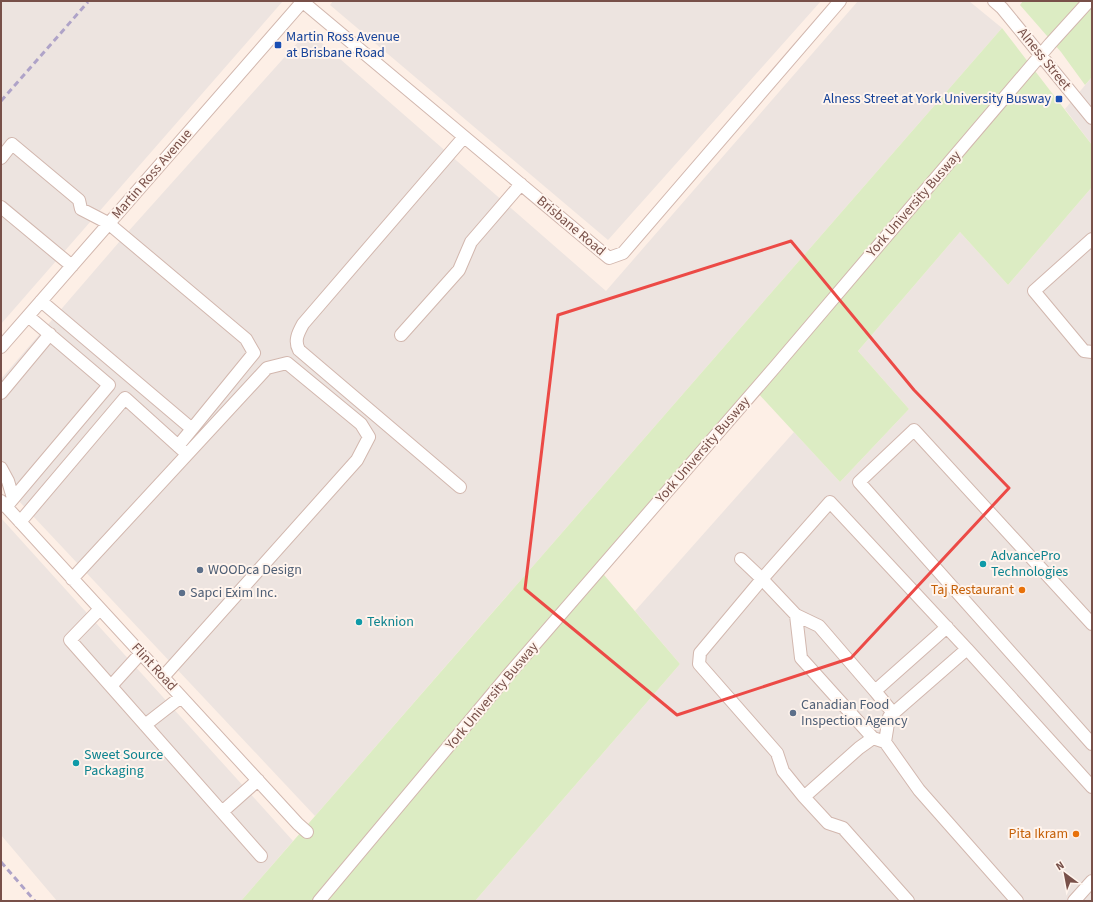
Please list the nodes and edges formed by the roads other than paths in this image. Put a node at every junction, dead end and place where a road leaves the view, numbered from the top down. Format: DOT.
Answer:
graph roads {
  1 [pos="303,1"];
  2 [pos="840,1"];
  3 [pos="994,1"];
  4 [pos="1089,1"];
  5 [pos="1041,55"];
  6 [pos="1092,118"];
  7 [pos="464,137"];
  8 [pos="1,158"];
  9 [pos="521,184"];
  10 [pos="1,207"];
  11 [pos="108,223"];
  12 [pos="1092,239"];
  13 [pos="72,266"];
  14 [pos="41,301"];
  15 [pos="28,316"];
  16 [pos="50,334"];
  17 [pos="401,335"];
  18 [pos="1,347"];
  19 [pos="1092,352"];
  20 [pos="1,393"];
  21 [pos="192,429"];
  22 [pos="182,450"];
  23 [pos="1,468"];
  24 [pos="460,487"];
  25 [pos="7,502"];
  26 [pos="20,522"];
  27 [pos="741,559"];
  28 [pos="72,579"];
  29 [pos="762,579"];
  30 [pos="100,609"];
  31 [pos="796,615"];
  32 [pos="1092,624"];
  33 [pos="947,627"];
  34 [pos="967,649"];
  35 [pos="141,653"];
  36 [pos="163,677"];
  37 [pos="111,686"];
  38 [pos="875,691"];
  39 [pos="181,697"];
  40 [pos="893,713"];
  41 [pos="145,725"];
  42 [pos="873,738"];
  43 [pos="885,742"];
  44 [pos="1092,744"];
  45 [pos="258,780"];
  46 [pos="1092,787"];
  47 [pos="804,797"];
  48 [pos="222,812"];
  49 [pos="307,832"];
  50 [pos="261,856"];
  51 [pos="1092,881"];
  52 [pos="319,901"];
  53 [pos="908,901"];
  54 [pos="1016,901"];
  55 [pos="1074,901"];
  1 -- 7 [label="street, Brisbane Road"];
  1 -- 11 [label="street, Martin Ross Avenue"];
  2 -- 9 [label="street, Brisbane Road"];
  3 -- 5 [label="street, Alness Street"];
  4 -- 5 [label="street, York University Busway"];
  5 -- 6 [label="street, Alness Street"];
  5 -- 52 [label="street, York University Busway"];
  7 -- 9 [label="street, Brisbane Road"];
  7 -- 24 [label="street"];
  8 -- 11 [label="street"];
  9 -- 17 [label="street"];
  10 -- 13 [label="street"];
  11 -- 13 [label="street, Martin Ross Avenue"];
  11 -- 21 [label="street"];
  12 -- 19 [label="street"];
  13 -- 14 [label="street, Martin Ross Avenue"];
  14 -- 15 [label="street, Martin Ross Avenue"];
  14 -- 21 [label="street"];
  15 -- 16 [label="street"];
  15 -- 18 [label="street, Martin Ross Avenue"];
  16 -- 20 [label="street"];
  16 -- 25 [label="street"];
  21 -- 22 [label="street"];
  22 -- 26 [label="street"];
  22 -- 28 [label="street"];
  22 -- 36 [label="street"];
  23 -- 25 [label="street"];
  25 -- 26 [label="street, Flint Road"];
  26 -- 28 [label="street, Flint Road"];
  27 -- 29 [label="street"];
  28 -- 30 [label="street, Flint Road"];
  29 -- 31 [label="street"];
  29 -- 33 [label="street"];
  29 -- 47 [label="street"];
  30 -- 35 [label="street, Flint Road"];
  30 -- 37 [label="street"];
  31 -- 38 [label="street"];
  31 -- 42 [label="street"];
  32 -- 44 [label="street"];
  33 -- 34 [label="street"];
  33 -- 38 [label="street"];
  34 -- 40 [label="street"];
  34 -- 46 [label="street"];
  35 -- 36 [label="street, Flint Road"];
  35 -- 37 [label="street"];
  36 -- 39 [label="street, Flint Road"];
  37 -- 41 [label="street"];
  38 -- 40 [label="street"];
  39 -- 41 [label="street"];
  39 -- 45 [label="street, Flint Road"];
  40 -- 43 [label="street"];
  41 -- 48 [label="street"];
  42 -- 43 [label="street"];
  42 -- 47 [label="street"];
  43 -- 54 [label="street"];
  45 -- 48 [label="street"];
  45 -- 49 [label="street, Flint Road"];
  47 -- 53 [label="street"];
  48 -- 50 [label="street"];
  51 -- 55 [label="street"];
}
